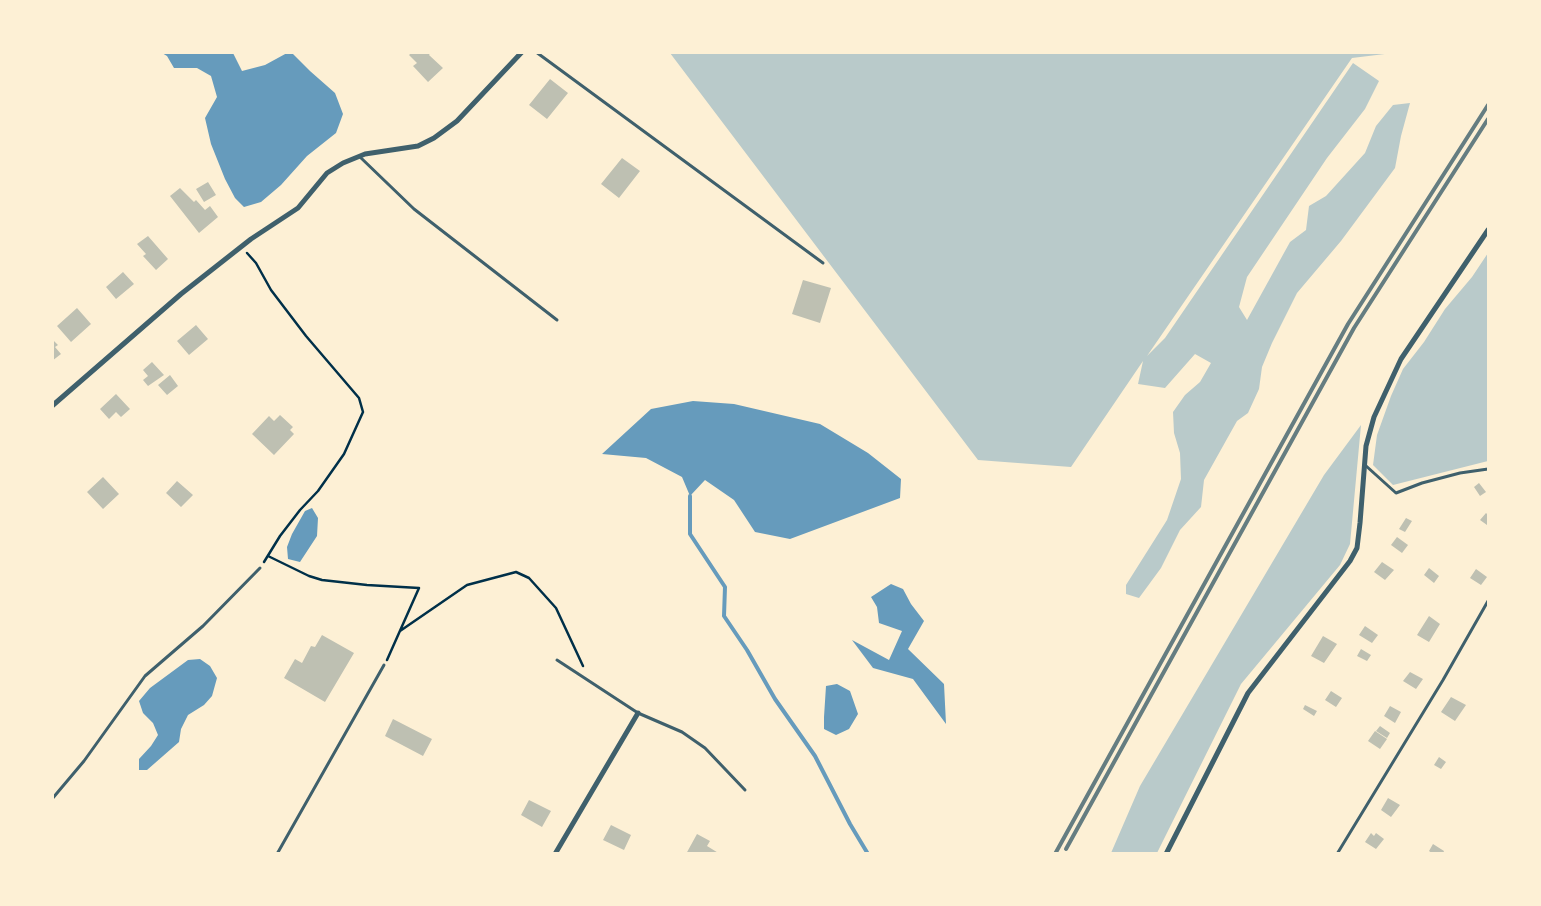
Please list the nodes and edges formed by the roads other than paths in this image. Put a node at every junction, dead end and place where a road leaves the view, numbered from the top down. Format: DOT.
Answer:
graph roads {
  1 [pos="522,52"];
  2 [pos="536,52"];
  3 [pos="359,156"];
  4 [pos="1488,230"];
  5 [pos="823,263"];
  6 [pos="557,320"];
  7 [pos="52,406"];
  8 [pos="1365,464"];
  9 [pos="1488,469"];
  10 [pos="260,568"];
  11 [pos="1488,601"];
  12 [pos="557,660"];
  13 [pos="384,665"];
  14 [pos="638,713"];
  15 [pos="745,790"];
  16 [pos="52,799"];
  17 [pos="277,854"];
  18 [pos="555,854"];
  19 [pos="1166,854"];
  20 [pos="1337,854"];
  1 -- 3 [label="street"];
  2 -- 5 [label="lane"];
  3 -- 6 [label="lane"];
  3 -- 7 [label="street"];
  4 -- 8 [label="street"];
  8 -- 9 [label="lane"];
  8 -- 19 [label="street"];
  10 -- 16 [label="lane"];
  11 -- 20 [label="lane"];
  12 -- 14 [label="lane"];
  13 -- 17 [label="lane"];
  14 -- 15 [label="lane"];
  14 -- 18 [label="street"];
}
